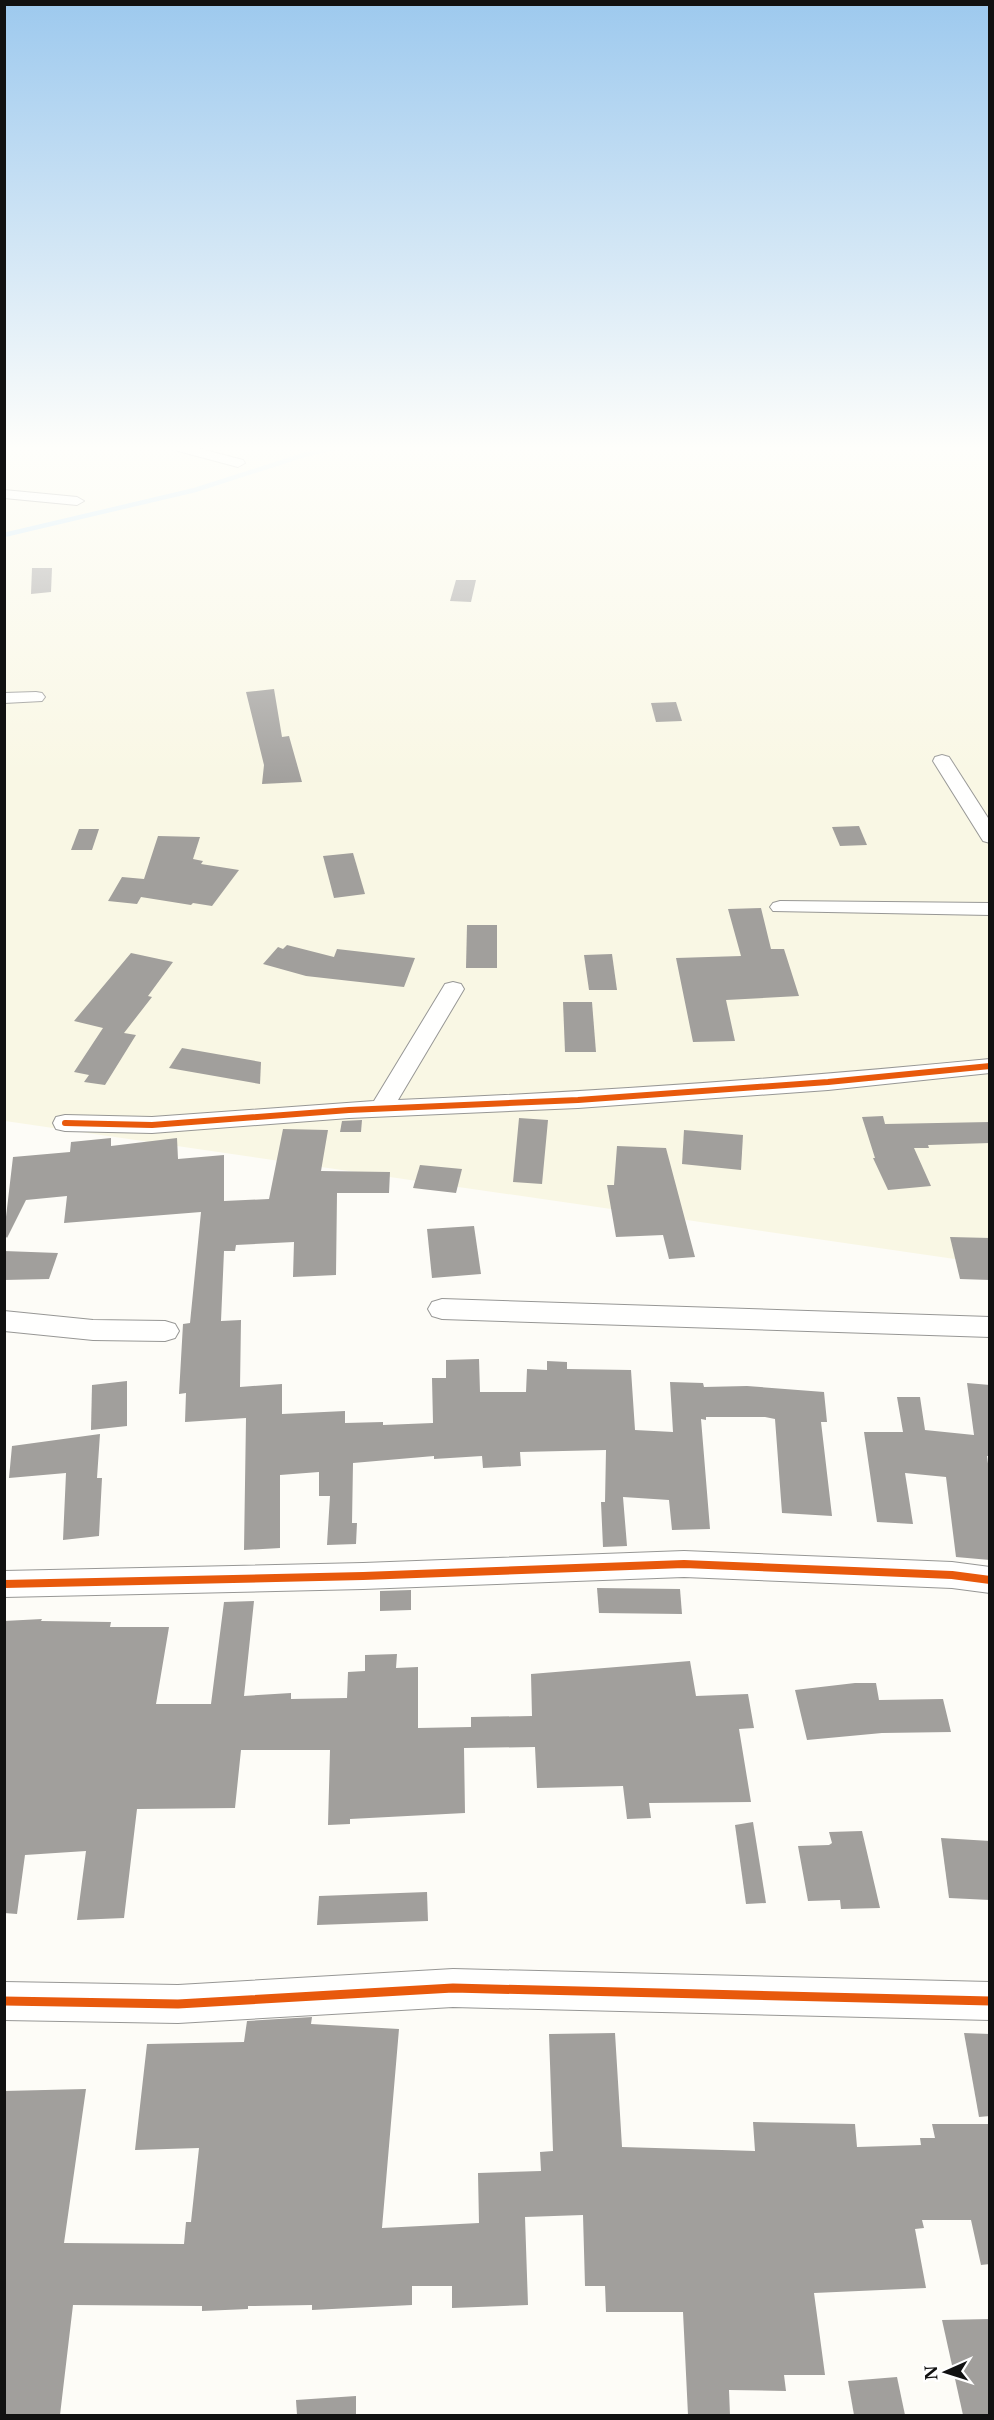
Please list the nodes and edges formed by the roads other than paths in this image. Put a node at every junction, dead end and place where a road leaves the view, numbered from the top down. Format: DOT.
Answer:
graph roads {
  1 [pos="36,697"];
  2 [pos="4,698"];
  3 [pos="942,761"];
  4 [pos="990,837"];
  5 [pos="780,907"];
  6 [pos="990,909"];
  7 [pos="453,989"];
  8 [pos="990,1066"];
  9 [pos="381,1109"];
  10 [pos="65,1123"];
  11 [pos="442,1309"];
  12 [pos="4,1321"];
  13 [pos="990,1327"];
  14 [pos="165,1331"];
  15 [pos="990,1580"];
  16 [pos="4,1584"];
  17 [pos="4,2001"];
  18 [pos="990,2001"];
  1 -- 2 [label="street"];
  3 -- 4 [label="street"];
  5 -- 6 [label="street"];
  7 -- 9 [label="street"];
  8 -- 9 [label="street"];
  9 -- 10 [label="street"];
  11 -- 13 [label="street"];
  12 -- 14 [label="street"];
  15 -- 16 [label="street"];
  17 -- 18 [label="street"];
}
